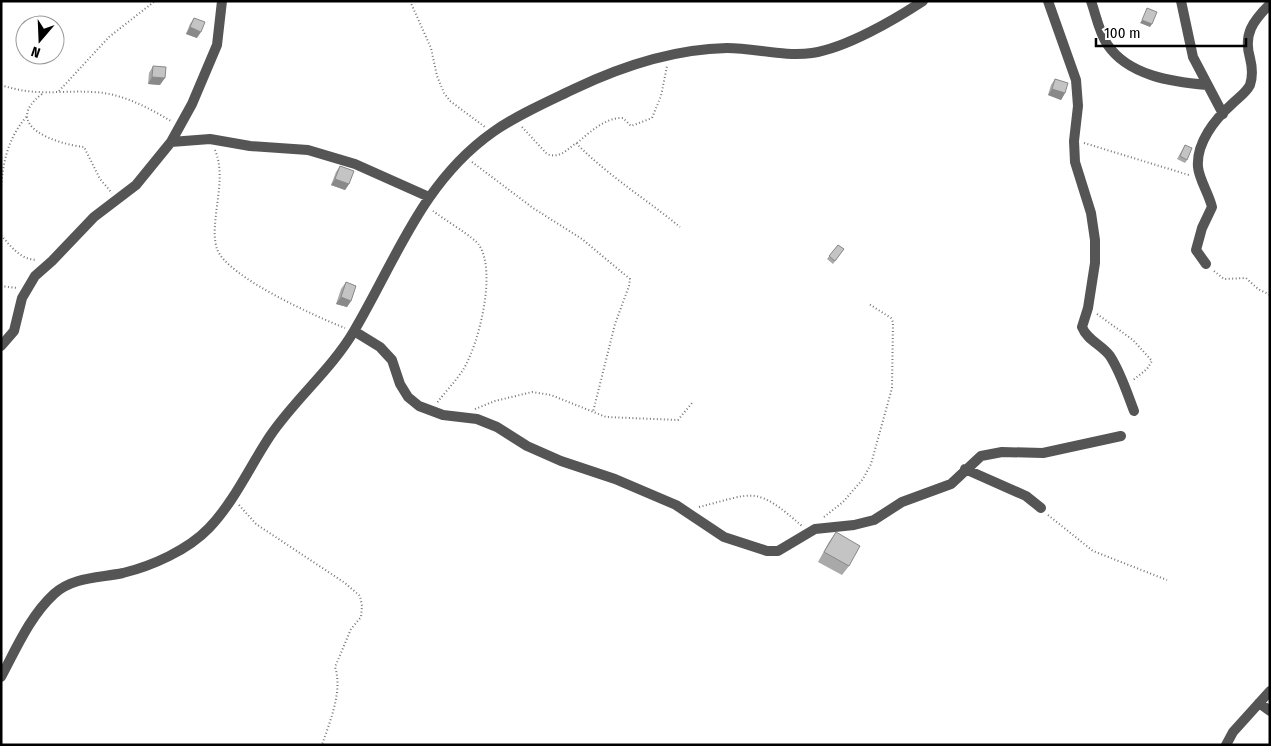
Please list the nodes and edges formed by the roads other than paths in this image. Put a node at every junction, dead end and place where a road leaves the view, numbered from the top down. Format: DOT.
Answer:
graph roads {
  1 [pos="222,1"];
  2 [pos="922,1"];
  3 [pos="1048,1"];
  4 [pos="1091,1"];
  5 [pos="1181,1"];
  6 [pos="1270,4"];
  7 [pos="1207,85"];
  8 [pos="1223,114"];
  9 [pos="171,142"];
  10 [pos="426,201"];
  11 [pos="1206,264"];
  12 [pos="354,331"];
  13 [pos="1,346"];
  14 [pos="1134,412"];
  15 [pos="1121,436"];
  16 [pos="966,469"];
  17 [pos="1041,508"];
  18 [pos="1,677"];
  19 [pos="1270,691"];
  20 [pos="1259,703"];
  21 [pos="1270,712"];
  22 [pos="1226,745"];
  1 -- 9 [label="street"];
  2 -- 10 [label="street"];
  3 -- 14 [label="street"];
  4 -- 7 [label="street"];
  5 -- 7 [label="street"];
  6 -- 8 [label="street"];
  7 -- 8 [label="street"];
  8 -- 11 [label="street"];
  9 -- 10 [label="street"];
  9 -- 13 [label="street"];
  10 -- 12 [label="street"];
  12 -- 16 [label="street"];
  12 -- 18 [label="street"];
  15 -- 16 [label="street"];
  16 -- 17 [label="street"];
  19 -- 20 [label="street"];
  20 -- 21 [label="street"];
  20 -- 22 [label="street"];
}
